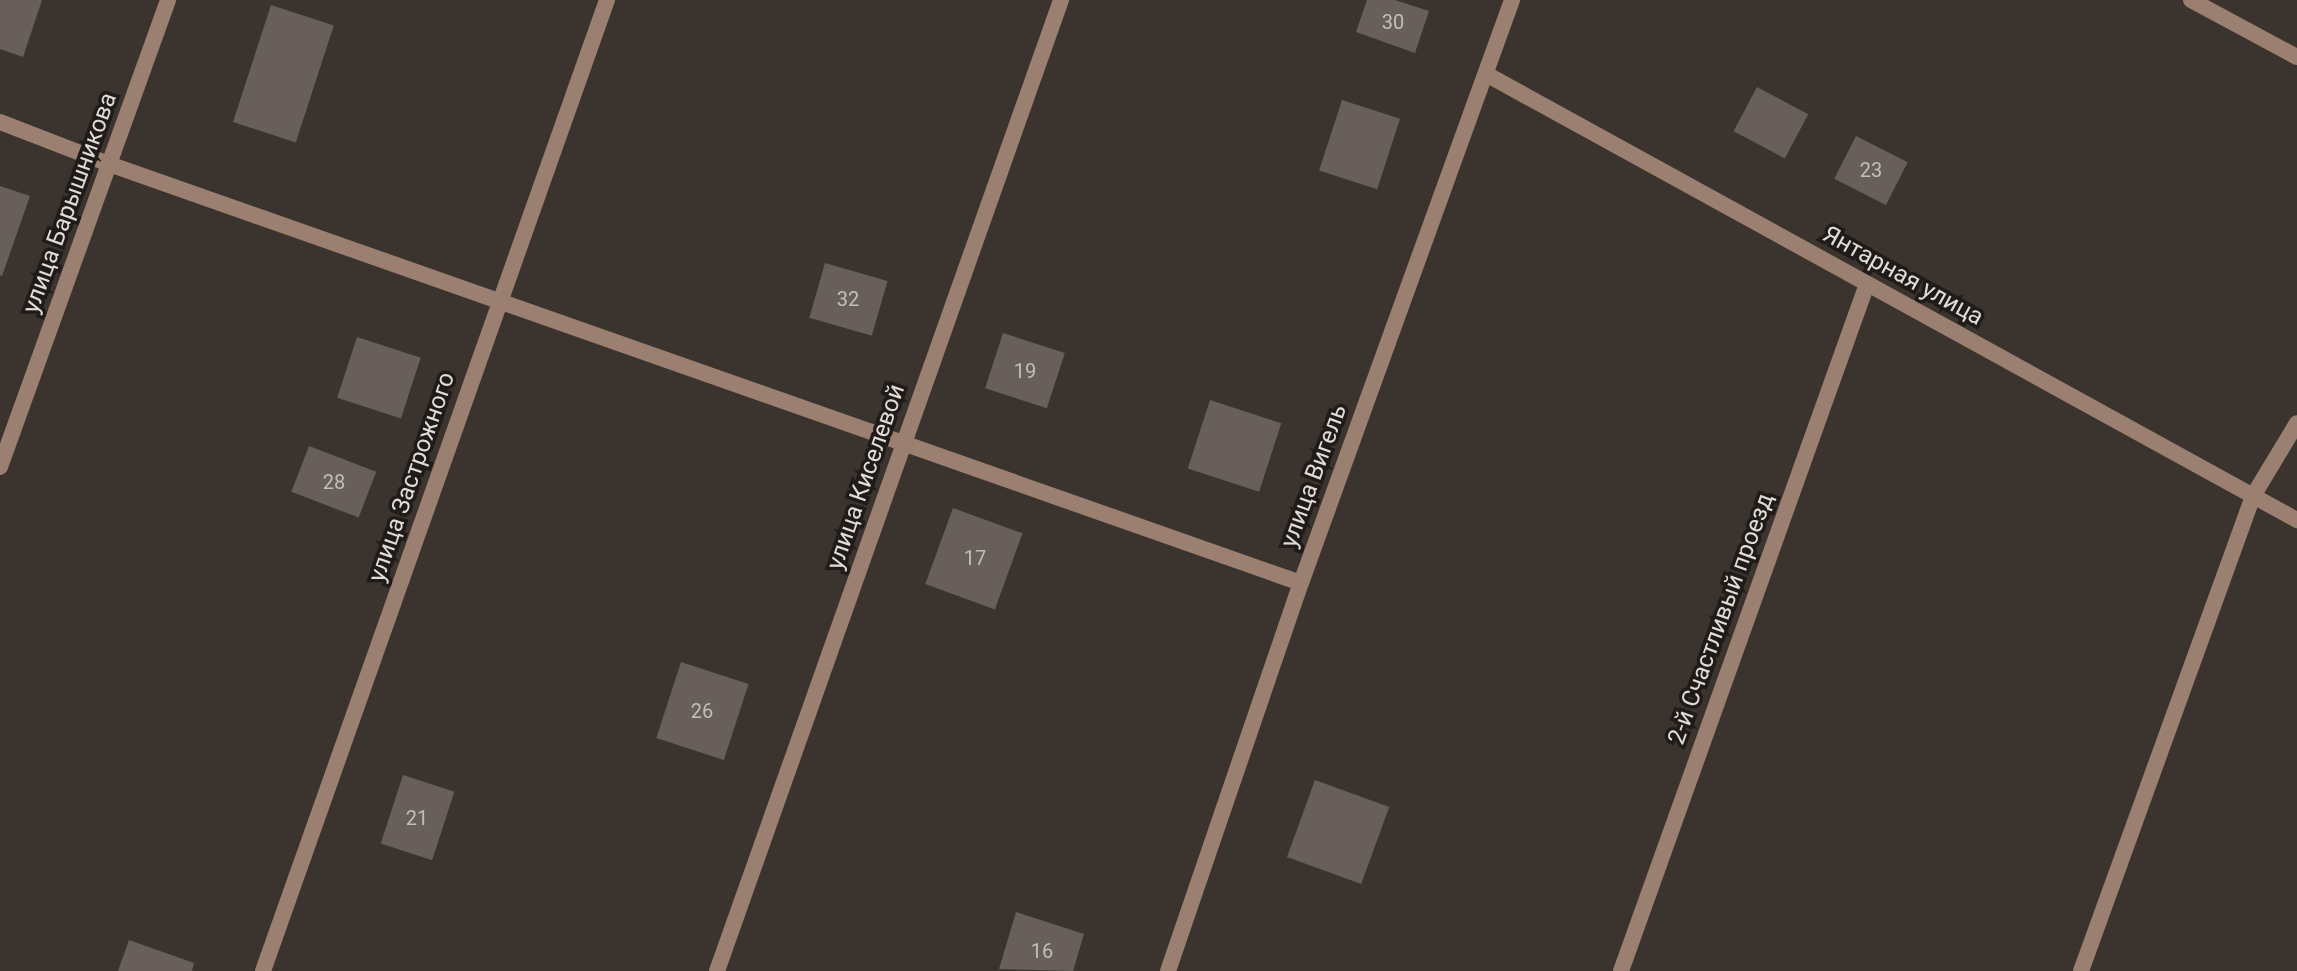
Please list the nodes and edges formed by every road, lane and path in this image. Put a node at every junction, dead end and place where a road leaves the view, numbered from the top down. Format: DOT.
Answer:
graph roads {
  1 [pos="168,0"];
  2 [pos="607,0"];
  3 [pos="1061,0"];
  4 [pos="1512,0"];
  5 [pos="2191,0"];
  6 [pos="2297,57"];
  7 [pos="1486,74"];
  8 [pos="0,122"];
  9 [pos="109,164"];
  10 [pos="1867,284"];
  11 [pos="500,301"];
  12 [pos="2297,423"];
  13 [pos="904,443"];
  14 [pos="0,467"];
  15 [pos="2253,496"];
  16 [pos="2297,520"];
  17 [pos="1301,583"];
  18 [pos="263,971"];
  19 [pos="717,971"];
  20 [pos="1168,971"];
  21 [pos="1621,971"];
  22 [pos="2081,971"];
  1 -- 9 [label="street, улица Барышникова"];
  2 -- 11 [label="street, улица Застрожного"];
  3 -- 13 [label="street, улица Киселевой"];
  4 -- 7 [label="street, улица Вигель"];
  5 -- 6 [label="street"];
  7 -- 10 [label="street, Янтарная улица"];
  7 -- 17 [label="street, улица Вигель"];
  8 -- 9 [label="street"];
  9 -- 11 [label="street"];
  9 -- 14 [label="street, улица Барышникова"];
  10 -- 15 [label="street, Янтарная улица"];
  10 -- 21 [label="street, 2-й Счастливый проезд"];
  11 -- 13 [label="street"];
  11 -- 18 [label="street, улица Застрожного"];
  12 -- 15 [label="street"];
  13 -- 17 [label="street"];
  13 -- 19 [label="street, улица Киселевой"];
  15 -- 16 [label="street, Янтарная улица"];
  15 -- 22 [label="street"];
  17 -- 20 [label="street, улица Вигель"];
}
